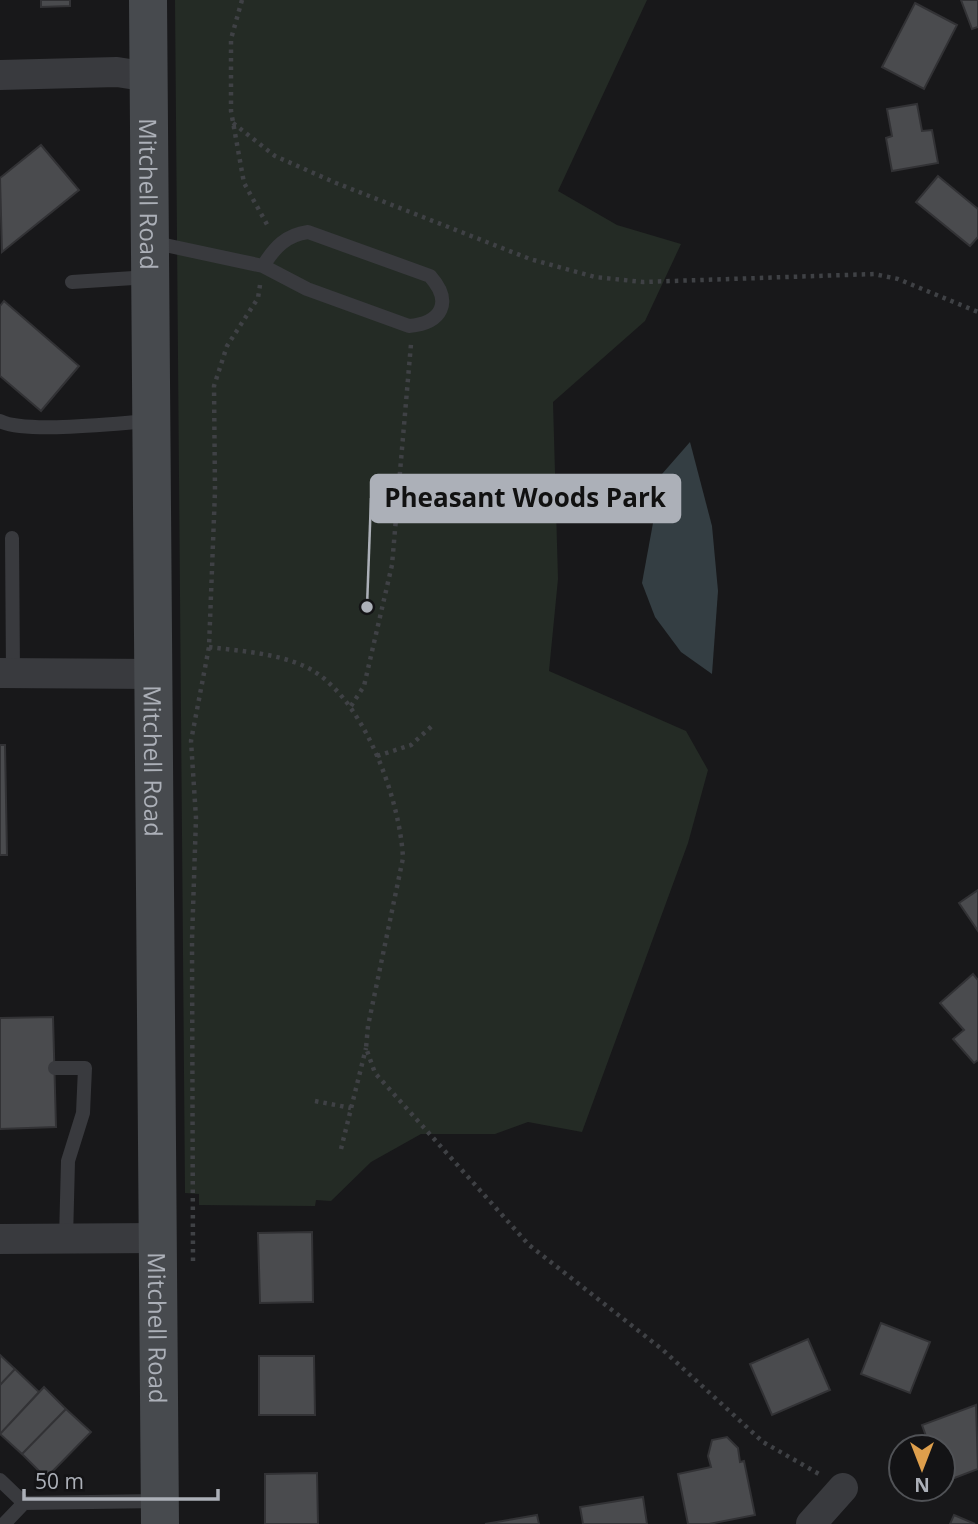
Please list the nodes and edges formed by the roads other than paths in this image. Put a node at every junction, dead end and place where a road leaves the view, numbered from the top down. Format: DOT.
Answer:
graph roads {
  1 [pos="148,0"];
  2 [pos="0,75"];
  3 [pos="149,76"];
  4 [pos="150,259"];
  5 [pos="263,266"];
  6 [pos="72,282"];
  7 [pos="0,421"];
  8 [pos="152,421"];
  9 [pos="12,538"];
  10 [pos="7,673"];
  11 [pos="155,674"];
  12 [pos="55,1068"];
  13 [pos="159,1238"];
  14 [pos="0,1239"];
  15 [pos="66,1239"];
  16 [pos="0,1480"];
  17 [pos="843,1488"];
  18 [pos="24,1503"];
  19 [pos="160,1513"];
  20 [pos="4,1524"];
  21 [pos="811,1524"];
  1 -- 3 [label="main road, Mitchell Road"];
  2 -- 3 [label="street"];
  3 -- 4 [label="main road, Mitchell Road"];
  4 -- 5 [label="lane"];
  4 -- 6 [label="lane"];
  4 -- 8 [label="main road, Mitchell Road"];
  5 -- 5 [label="lane"];
  7 -- 8 [label="lane"];
  8 -- 11 [label="main road, Mitchell Road"];
  9 -- 10 [label="lane"];
  10 -- 11 [label="street"];
  11 -- 13 [label="main road, Mitchell Road"];
  12 -- 15 [label="lane"];
  13 -- 15 [label="street"];
  13 -- 19 [label="main road, Mitchell Road"];
  14 -- 15 [label="street"];
  16 -- 18 [label="lane"];
  17 -- 21 [label="street"];
  18 -- 19 [label="lane"];
  18 -- 20 [label="lane"];
}
